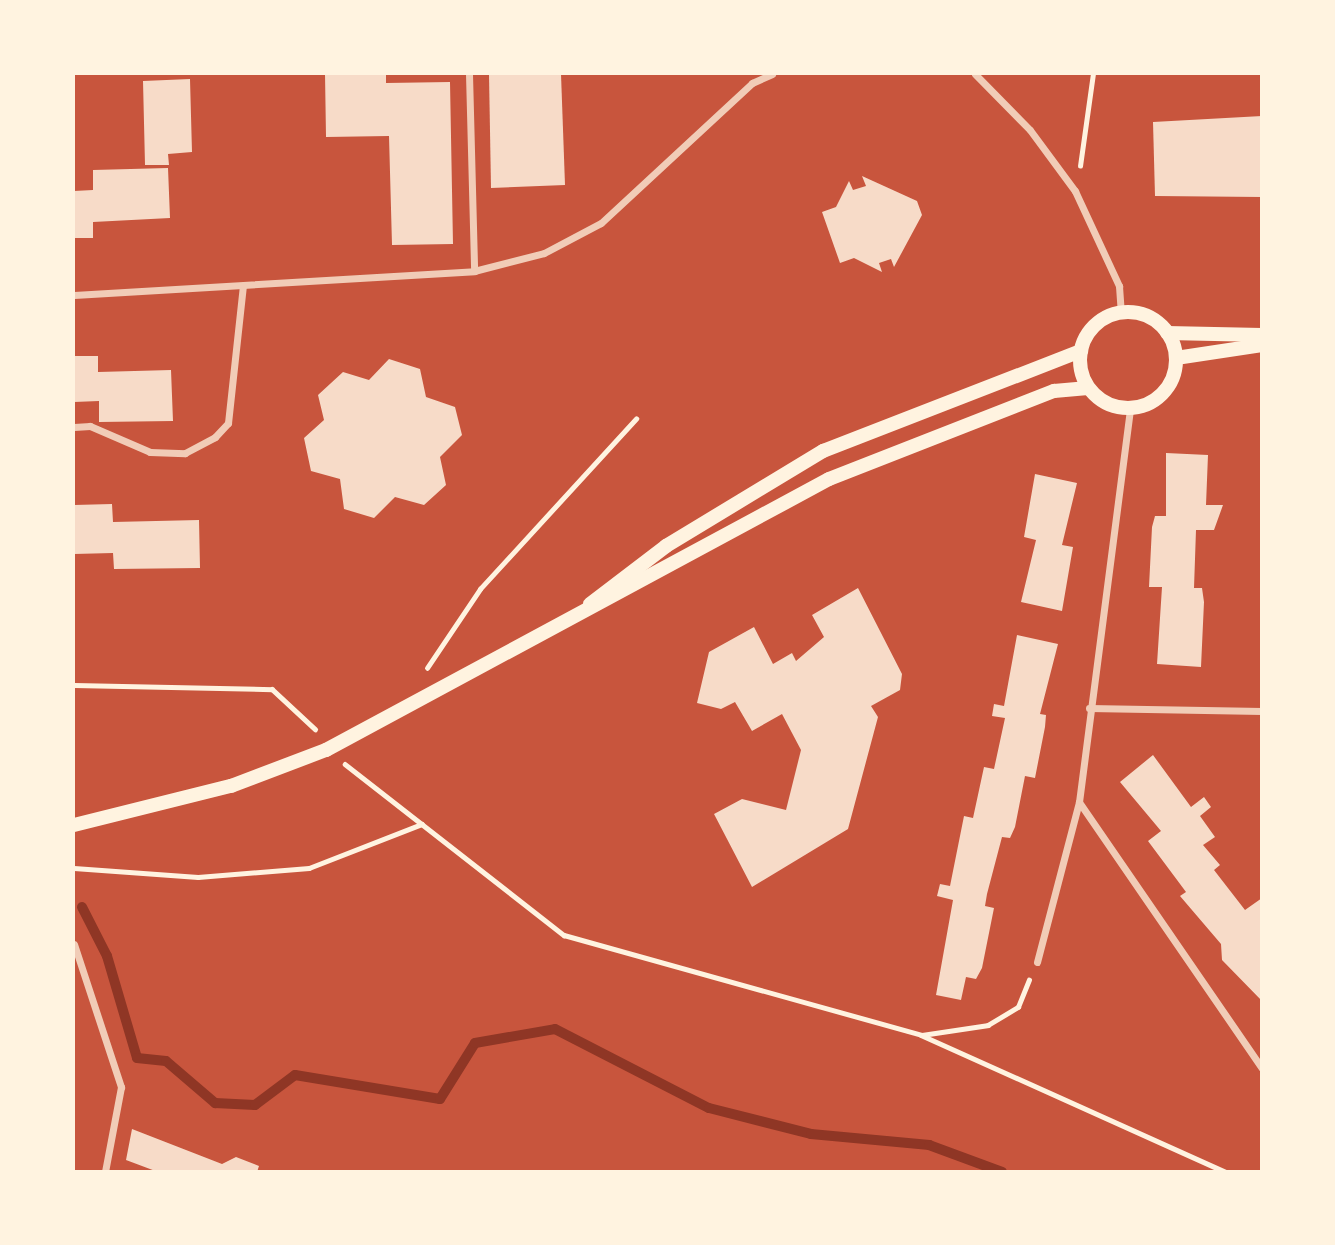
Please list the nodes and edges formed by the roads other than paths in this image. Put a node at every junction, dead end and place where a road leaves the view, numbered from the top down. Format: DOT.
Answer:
graph roads {
  1 [pos="469,74"];
  2 [pos="772,74"];
  3 [pos="975,74"];
  4 [pos="474,271"];
  5 [pos="243,286"];
  6 [pos="74,295"];
  7 [pos="1121,312"];
  8 [pos="1167,333"];
  9 [pos="1262,335"];
  10 [pos="1262,345"];
  11 [pos="1081,351"];
  12 [pos="1176,358"];
  13 [pos="1088,388"];
  14 [pos="1130,409"];
  15 [pos="74,426"];
  16 [pos="561,626"];
  17 [pos="1089,708"];
  18 [pos="1262,711"];
  19 [pos="1079,802"];
  20 [pos="74,825"];
  21 [pos="74,944"];
  22 [pos="1037,962"];
  23 [pos="1262,1068"];
  24 [pos="105,1171"];
  1 -- 4 [label="street"];
  2 -- 4 [label="street"];
  3 -- 7 [label="street"];
  4 -- 5 [label="street"];
  5 -- 6 [label="street"];
  5 -- 15 [label="street"];
  7 -- 8 [label="main road"];
  7 -- 11 [label="main road"];
  8 -- 9 [label="main road"];
  8 -- 12 [label="main road"];
  10 -- 12 [label="main road"];
  11 -- 13 [label="main road"];
  11 -- 16 [label="main road"];
  12 -- 14 [label="main road"];
  13 -- 14 [label="main road"];
  13 -- 16 [label="main road"];
  14 -- 17 [label="street"];
  16 -- 20 [label="main road"];
  17 -- 18 [label="street"];
  17 -- 19 [label="street"];
  19 -- 22 [label="street"];
  19 -- 23 [label="street"];
  21 -- 24 [label="street"];
}
